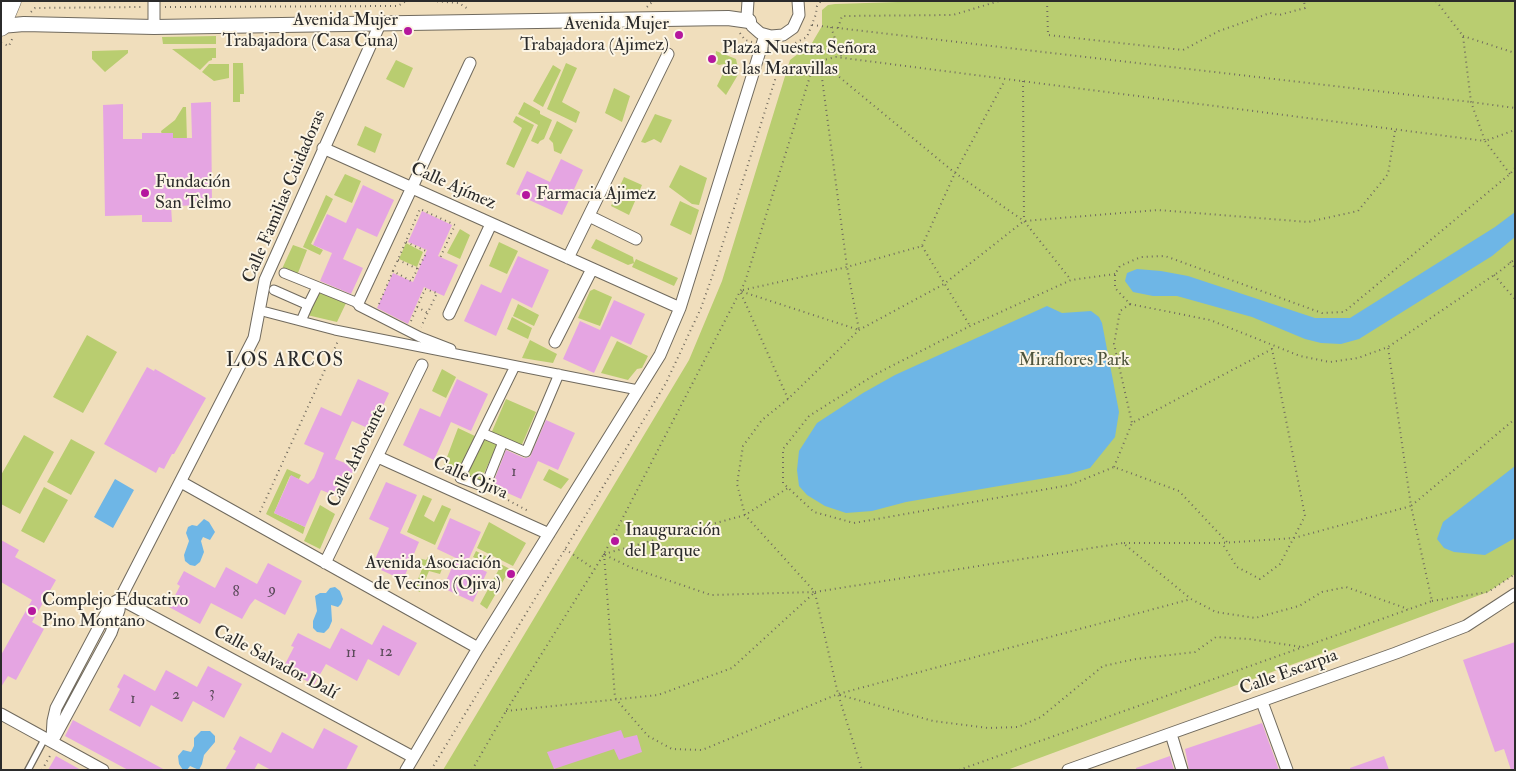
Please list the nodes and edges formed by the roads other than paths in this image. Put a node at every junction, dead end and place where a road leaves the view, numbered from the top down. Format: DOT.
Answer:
graph roads {
  1 [pos="12,1"];
  2 [pos="748,1"];
  3 [pos="800,3"];
  4 [pos="157,4"];
  5 [pos="749,21"];
  6 [pos="380,24"];
  7 [pos="154,27"];
  8 [pos="4,29"];
  9 [pos="765,35"];
  10 [pos="668,54"];
  11 [pos="470,62"];
  12 [pos="323,148"];
  13 [pos="411,188"];
  14 [pos="589,216"];
  15 [pos="491,224"];
  16 [pos="636,239"];
  17 [pos="568,258"];
  18 [pos="592,269"];
  19 [pos="284,273"];
  20 [pos="274,290"];
  21 [pos="315,291"];
  22 [pos="308,305"];
  23 [pos="358,305"];
  24 [pos="680,308"];
  25 [pos="266,312"];
  26 [pos="449,314"];
  27 [pos="301,321"];
  28 [pos="555,342"];
  29 [pos="449,353"];
  30 [pos="422,365"];
  31 [pos="516,366"];
  32 [pos="559,374"];
  33 [pos="638,390"];
  34 [pos="482,433"];
  35 [pos="503,442"];
  36 [pos="378,457"];
  37 [pos="181,482"];
  38 [pos="549,534"];
  39 [pos="325,563"];
  40 [pos="1515,594"];
  41 [pos="120,599"];
  42 [pos="478,648"];
  43 [pos="1262,702"];
  44 [pos="1,714"];
  45 [pos="1171,734"];
  46 [pos="50,744"];
  47 [pos="413,757"];
  48 [pos="1073,769"];
  49 [pos="28,770"];
  50 [pos="103,770"];
  51 [pos="406,770"];
  52 [pos="1182,770"];
  53 [pos="1288,770"];
  1 -- 8 [label="main road"];
  2 -- 5 [label="street"];
  3 -- 9 [label="street"];
  4 -- 7 [label="street"];
  5 -- 6 [label="street"];
  5 -- 9 [label="street"];
  6 -- 7 [label="street"];
  6 -- 12 [label="street, Calle Familias Cuidadoras"];
  7 -- 8 [label="street"];
  9 -- 24 [label="street"];
  10 -- 14 [label="street"];
  11 -- 13 [label="street"];
  12 -- 13 [label="street, Calle Ajímez"];
  12 -- 37 [label="street, Calle Familias Cuidadoras"];
  13 -- 15 [label="street, Calle Ajímez"];
  13 -- 23 [label="street"];
  14 -- 16 [label="street"];
  14 -- 17 [label="street"];
  15 -- 17 [label="street, Calle Ajímez"];
  15 -- 26 [label="street"];
  17 -- 18 [label="street, Calle Ajímez"];
  18 -- 24 [label="street, Calle Ajímez"];
  18 -- 28 [label="street"];
  19 -- 23 [label="street"];
  20 -- 22 [label="street"];
  21 -- 22 [label="street"];
  22 -- 27 [label="street"];
  23 -- 29 [label="street"];
  24 -- 33 [label="street"];
  25 -- 27 [label="street"];
  27 -- 29 [label="street"];
  29 -- 31 [label="street"];
  30 -- 36 [label="street, Calle Arbotante"];
  31 -- 32 [label="street"];
  31 -- 34 [label="street"];
  32 -- 33 [label="street"];
  32 -- 35 [label="street"];
  33 -- 38 [label="street"];
  34 -- 35 [label="street"];
  34 -- 35 [label="street"];
  36 -- 38 [label="street, Calle Ojiva"];
  36 -- 39 [label="street, Calle Arbotante"];
  37 -- 39 [label="street"];
  37 -- 41 [label="street, Calle Familias Cuidadoras"];
  38 -- 42 [label="street"];
  39 -- 42 [label="street"];
  40 -- 43 [label="street, Calle Escarpia"];
  41 -- 46 [label="street, Calle Familias Cuidadoras"];
  41 -- 47 [label="street, Calle Salvador Dalí"];
  42 -- 47 [label="street"];
  43 -- 45 [label="street, Calle Escarpia"];
  43 -- 53 [label="street"];
  44 -- 46 [label="street"];
  45 -- 48 [label="street, Calle Escarpia"];
  45 -- 52 [label="street"];
  46 -- 49 [label="lane"];
  46 -- 50 [label="street"];
  47 -- 51 [label="street"];
}
